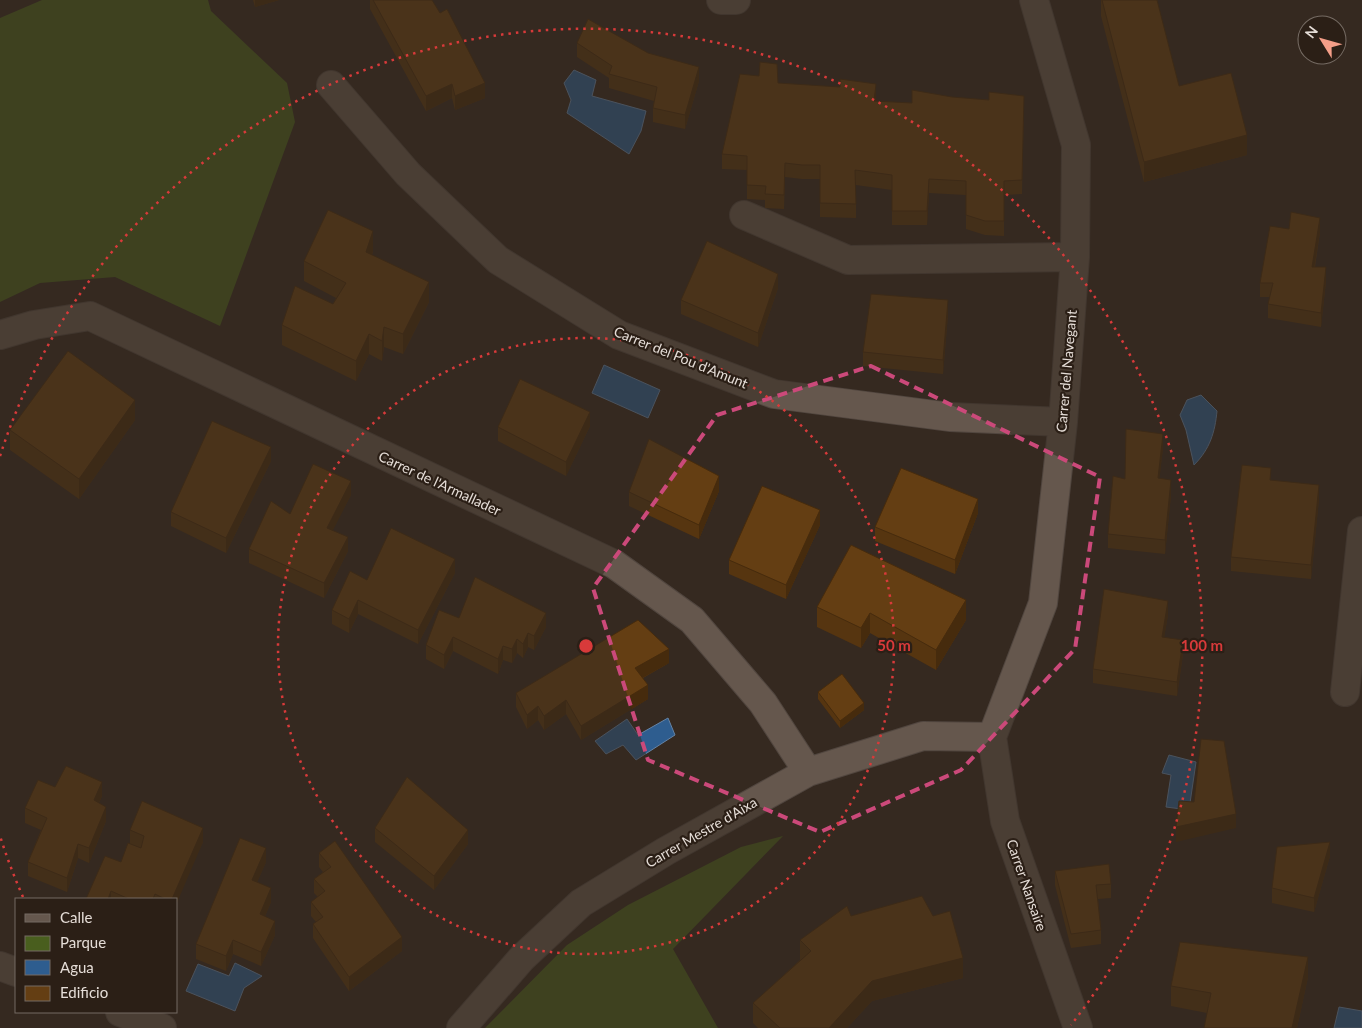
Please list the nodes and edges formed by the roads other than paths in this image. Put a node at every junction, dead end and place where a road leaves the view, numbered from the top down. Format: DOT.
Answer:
graph roads {
  1 [pos="721,0"];
  2 [pos="736,0"];
  3 [pos="1034,0"];
  4 [pos="331,85"];
  5 [pos="744,215"];
  6 [pos="1075,257"];
  7 [pos="0,335"];
  8 [pos="1063,422"];
  9 [pos="1362,531"];
  10 [pos="1345,692"];
  11 [pos="992,737"];
  12 [pos="808,772"];
  13 [pos="0,966"];
  14 [pos="15,972"];
  15 [pos="123,1013"];
  16 [pos="162,1028"];
  17 [pos="461,1028"];
  18 [pos="1078,1028"];
  1 -- 2 [label="street"];
  3 -- 6 [label="street, Carrer del Navegant"];
  4 -- 8 [label="street, Carrer del Pou d'Amunt"];
  5 -- 6 [label="street"];
  6 -- 8 [label="street, Carrer del Navegant"];
  7 -- 12 [label="street, Carrer de l'Armallader"];
  8 -- 11 [label="street, Carrer del Navegant"];
  9 -- 10 [label="street"];
  11 -- 12 [label="street, Carrer Mestre d'Aixa"];
  11 -- 18 [label="street, Carrer Nansaire"];
  12 -- 17 [label="street, Carrer Mestre d'Aixa"];
  13 -- 14 [label="street"];
  15 -- 16 [label="street"];
}
